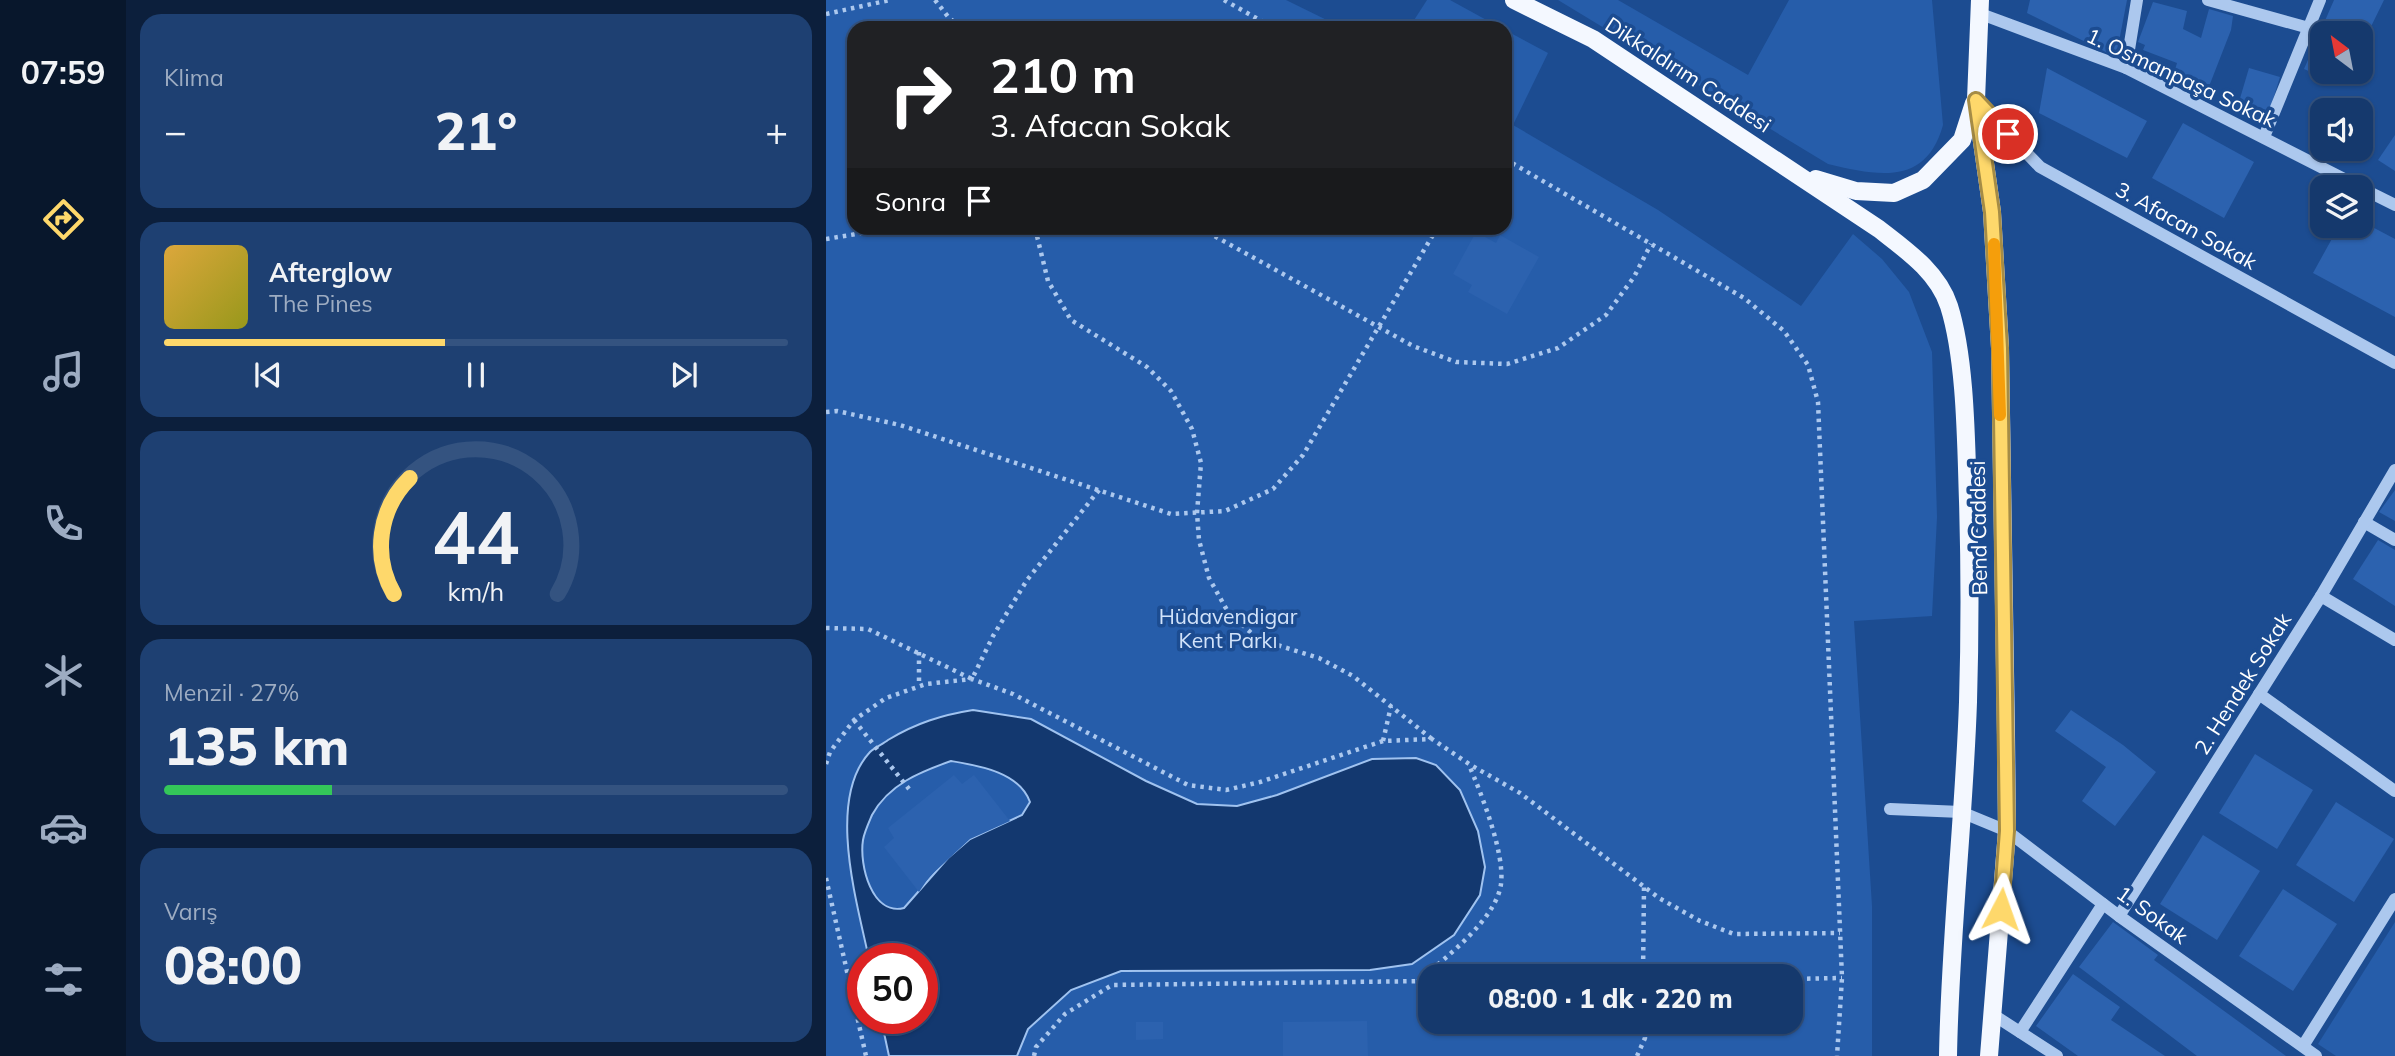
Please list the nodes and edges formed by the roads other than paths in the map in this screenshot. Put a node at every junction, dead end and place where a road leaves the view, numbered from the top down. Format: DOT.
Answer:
graph roads {
  1 [pos="1514,0"];
  2 [pos="2137,0"];
  3 [pos="2208,0"];
  4 [pos="2320,0"];
  5 [pos="1981,7"];
  6 [pos="2309,28"];
  7 [pos="2126,68"];
  8 [pos="1976,100"];
  9 [pos="2264,137"];
  10 [pos="1798,173"];
  11 [pos="2337,175"];
  12 [pos="2373,194"];
  13 [pos="2395,205"];
  14 [pos="2395,363"];
  15 [pos="2395,470"];
  16 [pos="2364,522"];
  17 [pos="2395,540"];
  18 [pos="2321,596"];
  19 [pos="2395,640"];
  20 [pos="2259,694"];
  21 [pos="2395,791"];
  22 [pos="1890,809"];
  23 [pos="1961,812"];
  24 [pos="2007,831"];
  25 [pos="2395,899"];
  26 [pos="2103,904"];
  27 [pos="2119,916"];
  28 [pos="1992,1014"];
  29 [pos="2020,1032"];
  30 [pos="2303,1046"];
  31 [pos="1948,1056"];
  32 [pos="1989,1056"];
  33 [pos="2057,1056"];
  34 [pos="2316,1056"];
  1 -- 10 [label="main road, Dikkaldırım Caddesi"];
  2 -- 7 [label="street"];
  3 -- 6 [label="street"];
  4 -- 6 [label="street"];
  5 -- 7 [label="street, 1. Osmanpaşa Sokak"];
  5 -- 8 [label="main road, Bend Caddesi"];
  6 -- 9 [label="street"];
  7 -- 9 [label="street, 1. Osmanpaşa Sokak"];
  8 -- 10 [label="main road"];
  8 -- 14 [label="street, 3. Afacan Sokak"];
  8 -- 24 [label="main road, Bend Caddesi"];
  9 -- 11 [label="street, 1. Osmanpaşa Sokak"];
  10 -- 23 [label="main road, Bend Caddesi"];
  12 -- 13 [label="street, 1. Osmanpaşa Sokak"];
  15 -- 16 [label="street, 2. Hendek Sokak"];
  16 -- 17 [label="street"];
  16 -- 18 [label="street, 2. Hendek Sokak"];
  18 -- 19 [label="street"];
  18 -- 20 [label="street, 2. Hendek Sokak"];
  20 -- 21 [label="street"];
  20 -- 27 [label="street, 2. Hendek Sokak"];
  22 -- 23 [label="street"];
  23 -- 24 [label="street, 1. Sokak"];
  23 -- 31 [label="main road, Bend Caddesi"];
  24 -- 26 [label="street, 1. Sokak"];
  24 -- 28 [label="main road, Bend Caddesi"];
  25 -- 30 [label="street"];
  26 -- 27 [label="street, 1. Sokak"];
  26 -- 29 [label="street"];
  27 -- 30 [label="street, 1. Sokak"];
  28 -- 29 [label="street"];
  28 -- 32 [label="main road, Bend Caddesi"];
  29 -- 33 [label="street"];
  30 -- 34 [label="street, 1. Sokak"];
}
